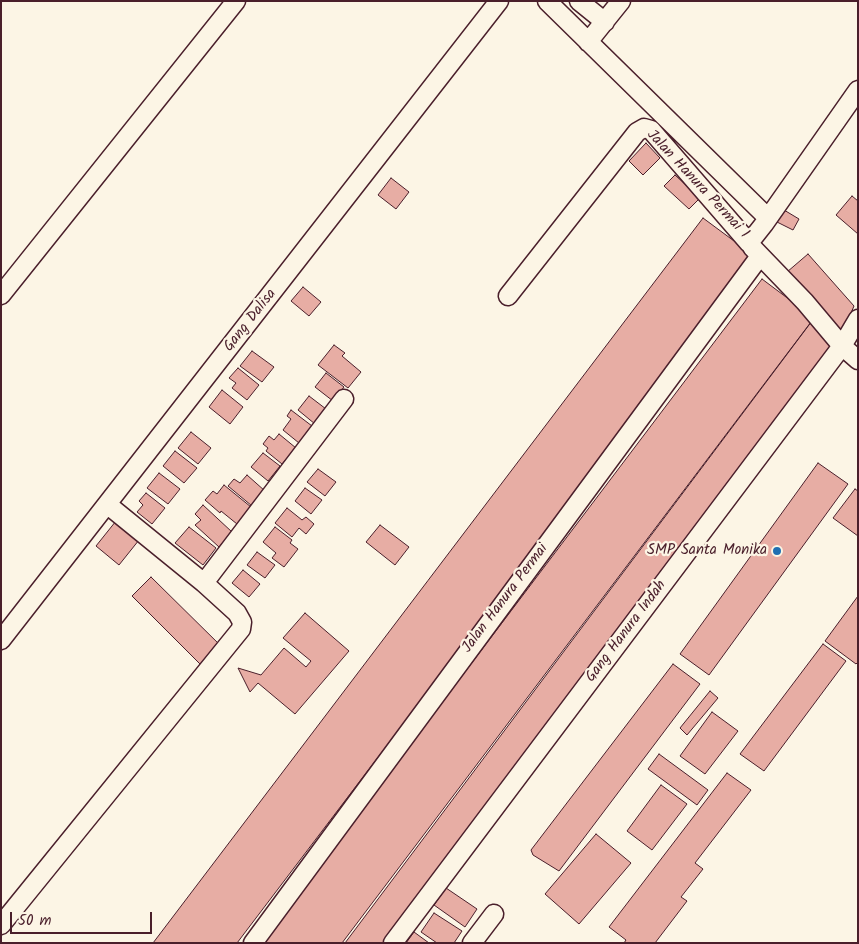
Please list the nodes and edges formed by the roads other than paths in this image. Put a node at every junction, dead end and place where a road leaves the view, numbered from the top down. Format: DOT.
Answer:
graph roads {
  1 [pos="236,1"];
  2 [pos="500,1"];
  3 [pos="547,1"];
  4 [pos="579,1"];
  5 [pos="621,1"];
  6 [pos="604,22"];
  7 [pos="588,42"];
  8 [pos="858,90"];
  9 [pos="768,218"];
  10 [pos="754,250"];
  11 [pos="1,295"];
  12 [pos="508,296"];
  13 [pos="858,319"];
  14 [pos="842,346"];
  15 [pos="858,360"];
  16 [pos="344,399"];
  17 [pos="108,505"];
  18 [pos="204,583"];
  19 [pos="1,640"];
  20 [pos="494,914"];
  21 [pos="1,925"];
  22 [pos="253,943"];
  23 [pos="394,943"];
  24 [pos="472,943"];
  1 -- 11 [label="street"];
  2 -- 17 [label="street, Gang Dalisa"];
  3 -- 7 [label="street"];
  4 -- 6 [label="street"];
  5 -- 6 [label="street"];
  6 -- 7 [label="street"];
  7 -- 9 [label="street"];
  8 -- 9 [label="street, Jalan Hanura Permai 1"];
  9 -- 10 [label="street, Jalan Hanura Permai 1"];
  10 -- 12 [label="street, Jalan Hanura Permai 1"];
  10 -- 14 [label="street"];
  10 -- 22 [label="street, Jalan Hanura Permai"];
  13 -- 14 [label="street, Gang Hanura Indah"];
  14 -- 15 [label="street"];
  14 -- 23 [label="street, Gang Hanura Indah"];
  16 -- 18 [label="street"];
  17 -- 18 [label="street"];
  17 -- 19 [label="street, Gang Dalisa"];
  18 -- 21 [label="street"];
  20 -- 24 [label="street"];
}
